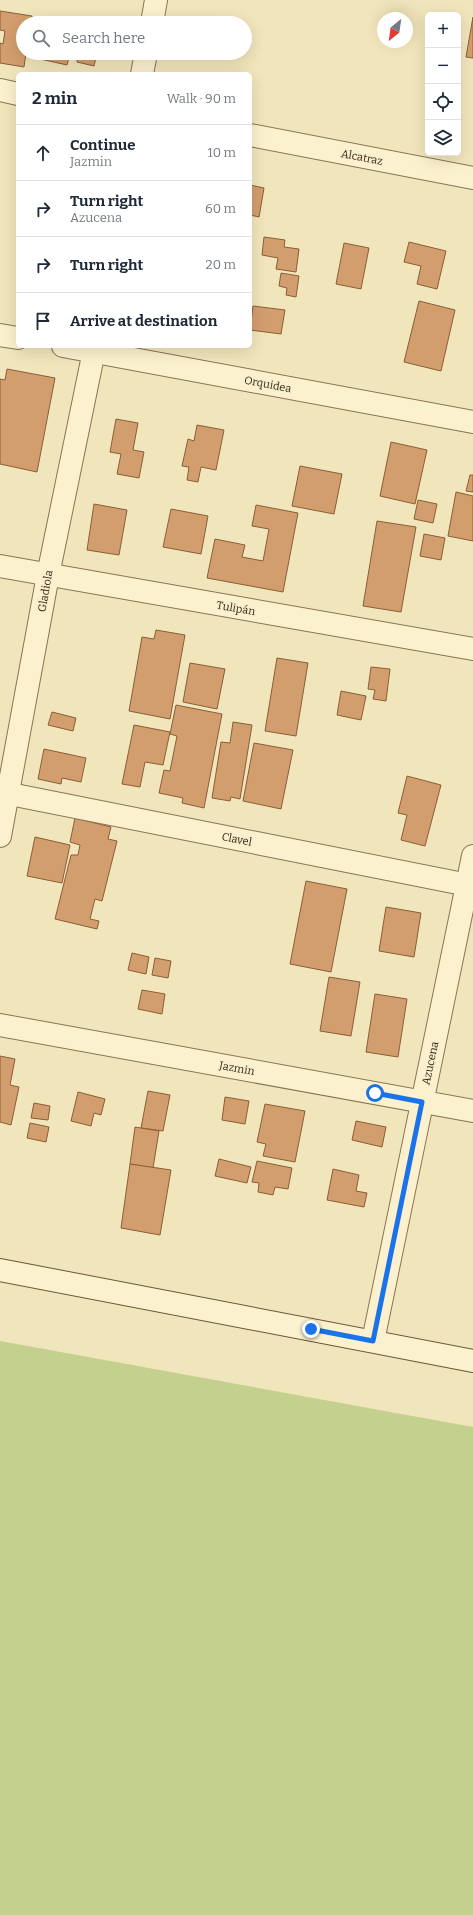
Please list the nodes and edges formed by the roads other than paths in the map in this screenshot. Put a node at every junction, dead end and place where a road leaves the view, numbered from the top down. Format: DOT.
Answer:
graph roads {
  1 [pos="156,0"];
  2 [pos="153,16"];
  3 [pos="145,60"];
  4 [pos="142,72"];
  5 [pos="0,90"];
  6 [pos="16,94"];
  7 [pos="252,135"];
  8 [pos="473,178"];
  9 [pos="0,335"];
  10 [pos="16,338"];
  11 [pos="84,348"];
  12 [pos="94,349"];
  13 [pos="473,422"];
  14 [pos="0,566"];
  15 [pos="48,575"];
  16 [pos="473,649"];
  17 [pos="4,793"];
  18 [pos="0,836"];
  19 [pos="473,856"];
  20 [pos="470,885"];
  21 [pos="0,1025"];
  22 [pos="422,1102"];
  23 [pos="473,1111"];
  24 [pos="0,1270"];
  25 [pos="373,1341"];
  26 [pos="473,1361"];
  1 -- 2 [label="street"];
  3 -- 4 [label="street"];
  5 -- 6 [label="street"];
  7 -- 8 [label="street, Alcatraz"];
  9 -- 10 [label="street"];
  11 -- 12 [label="street, Orquidea"];
  12 -- 13 [label="street, Orquidea"];
  12 -- 15 [label="street, Gladiola"];
  14 -- 15 [label="street, Tulipán"];
  15 -- 16 [label="street, Tulipán"];
  15 -- 17 [label="street, Gladiola"];
  17 -- 18 [label="street, Gladiola"];
  17 -- 20 [label="street, Clavel"];
  19 -- 20 [label="street, Azucena"];
  20 -- 22 [label="street, Azucena"];
  21 -- 22 [label="street, Jazmin"];
  22 -- 23 [label="street, Jazmin"];
  22 -- 25 [label="street, Azucena"];
  24 -- 25 [label="street"];
  25 -- 26 [label="street"];
}
